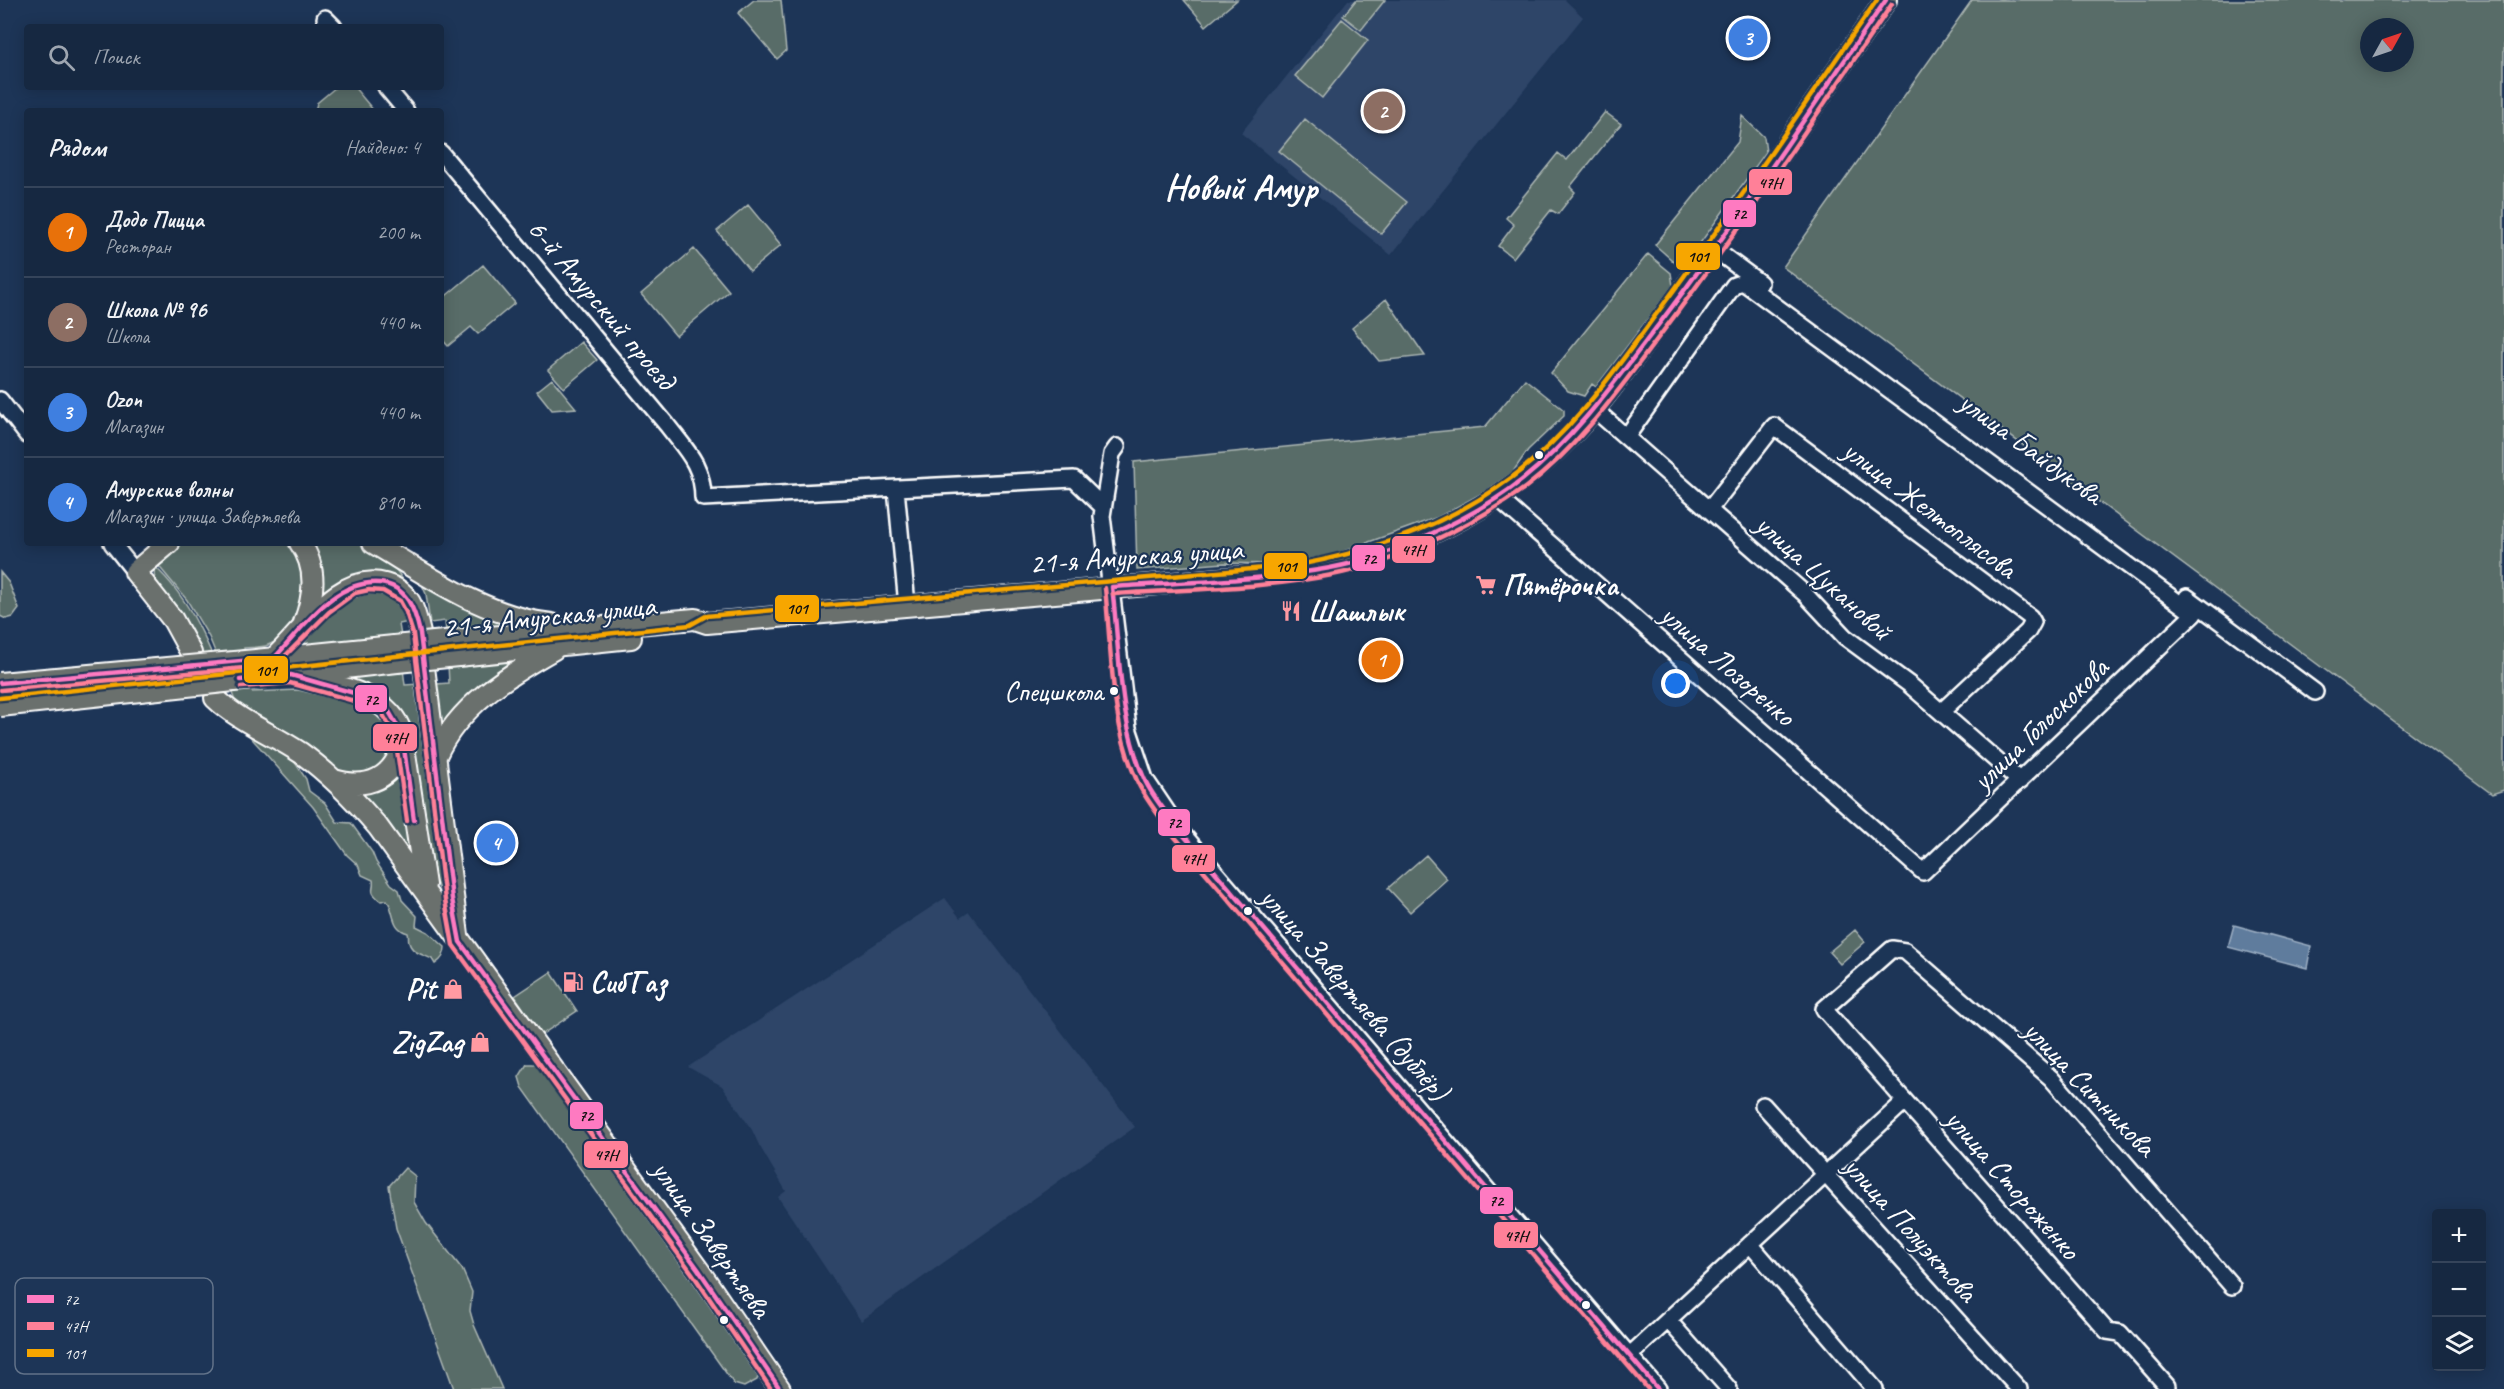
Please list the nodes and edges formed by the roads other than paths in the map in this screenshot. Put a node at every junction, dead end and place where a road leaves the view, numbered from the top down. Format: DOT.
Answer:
graph roads {
  1 [pos="1886,0"];
  2 [pos="388,90"];
  3 [pos="404,108"];
  4 [pos="444,157"];
  5 [pos="1714,249"];
  6 [pos="0,400"];
  7 [pos="1594,409"];
  8 [pos="24,431"];
  9 [pos="1627,436"];
  10 [pos="1117,447"];
  11 [pos="896,489"];
  12 [pos="1497,498"];
  13 [pos="1103,507"];
  14 [pos="1709,510"];
  15 [pos="114,546"];
  16 [pos="165,546"];
  17 [pos="302,546"];
  18 [pos="378,546"];
  19 [pos="391,553"];
  20 [pos="135,572"];
  21 [pos="1112,587"];
  22 [pos="906,605"];
  23 [pos="2194,614"];
  24 [pos="301,632"];
  25 [pos="563,638"];
  26 [pos="191,653"];
  27 [pos="396,654"];
  28 [pos="274,658"];
  29 [pos="424,667"];
  30 [pos="244,670"];
  31 [pos="291,675"];
  32 [pos="0,683"];
  33 [pos="2315,692"];
  34 [pos="215,698"];
  35 [pos="0,706"];
  36 [pos="1941,712"];
  37 [pos="403,743"];
  38 [pos="435,758"];
  39 [pos="334,780"];
  40 [pos="2020,781"];
  41 [pos="1923,872"];
  42 [pos="443,902"];
  43 [pos="1824,1009"];
  44 [pos="1905,1101"];
  45 [pos="1763,1106"];
  46 [pos="1825,1174"];
  47 [pos="1750,1244"];
  48 [pos="2232,1286"];
  49 [pos="1668,1320"];
  50 [pos="1629,1356"];
  51 [pos="2167,1386"];
  52 [pos="780,1389"];
  53 [pos="1658,1389"];
  54 [pos="1729,1389"];
  55 [pos="1875,1389"];
  56 [pos="2019,1389"];
  1 -- 5 [label="main road, 21-я Амурская улица"];
  2 -- 3 [label="street"];
  4 -- 11 [label="street, 6-й Амурский проезд"];
  5 -- 7 [label="main road, 21-я Амурская улица"];
  5 -- 33 [label="street, улица Байдукова"];
  6 -- 8 [label="street"];
  7 -- 9 [label="street, улица Цукановой"];
  7 -- 12 [label="main road, 21-я Амурская улица"];
  9 -- 14 [label="street, улица Цукановой"];
  9 -- 23 [label="street, улица Байдукова"];
  10 -- 13 [label="street, улица Завертяева (дублёр)"];
  11 -- 13 [label="street"];
  11 -- 22 [label="street"];
  12 -- 21 [label="main road, 21-я Амурская улица"];
  12 -- 41 [label="street, улица Лозоренко"];
  13 -- 21 [label="street, улица Завертяева (дублёр)"];
  14 -- 36 [label="street, улица Цукановой"];
  14 -- 36 [label="street, улица Желтоплясова"];
  15 -- 20 [label="street"];
  16 -- 20 [label="main road"];
  17 -- 24 [label="main road"];
  18 -- 19 [label="main road"];
  19 -- 24 [label="main road"];
  19 -- 25 [label="main road"];
  20 -- 26 [label="main road"];
  21 -- 22 [label="main road, 21-я Амурская улица"];
  21 -- 50 [label="street, улица Завертяева (дублёр)"];
  22 -- 25 [label="main road, 21-я Амурская улица"];
  23 -- 40 [label="street, улица Голоскокова"];
  24 -- 28 [label="main road"];
  25 -- 27 [label="main road, 21-я Амурская улица, bridge"];
  25 -- 38 [label="main road"];
  27 -- 28 [label="main road, 21-я Амурская улица"];
  27 -- 31 [label="main road, 21-я Амурская улица"];
  28 -- 30 [label="main road, 21-я Амурская улица"];
  29 -- 38 [label="main road"];
  30 -- 31 [label="main road, 21-я Амурская улица"];
  30 -- 32 [label="main road, 21-я Амурская улица, bridge"];
  30 -- 35 [label="main road, 21-я Амурская улица, bridge"];
  31 -- 37 [label="main road"];
  34 -- 39 [label="main road, улица Завертяева"];
  36 -- 40 [label="street, улица Цукановой"];
  37 -- 39 [label="main road"];
  37 -- 42 [label="main road"];
  38 -- 42 [label="main road"];
  39 -- 42 [label="main road, улица Завертяева"];
  40 -- 41 [label="street, улица Голоскокова"];
  42 -- 52 [label="main road, улица Завертяева"];
  43 -- 44 [label="street, улица Стороженко"];
  43 -- 48 [label="street, улица Ситникова"];
  44 -- 46 [label="street"];
  44 -- 51 [label="street, улица Стороженко"];
  45 -- 46 [label="street, улица Полуэктова"];
  46 -- 47 [label="street"];
  46 -- 56 [label="street, улица Полуэктова"];
  47 -- 49 [label="street"];
  47 -- 55 [label="street"];
  49 -- 50 [label="street"];
  49 -- 54 [label="street"];
  50 -- 53 [label="street, улица Завертяева (дублёр)"];
}
